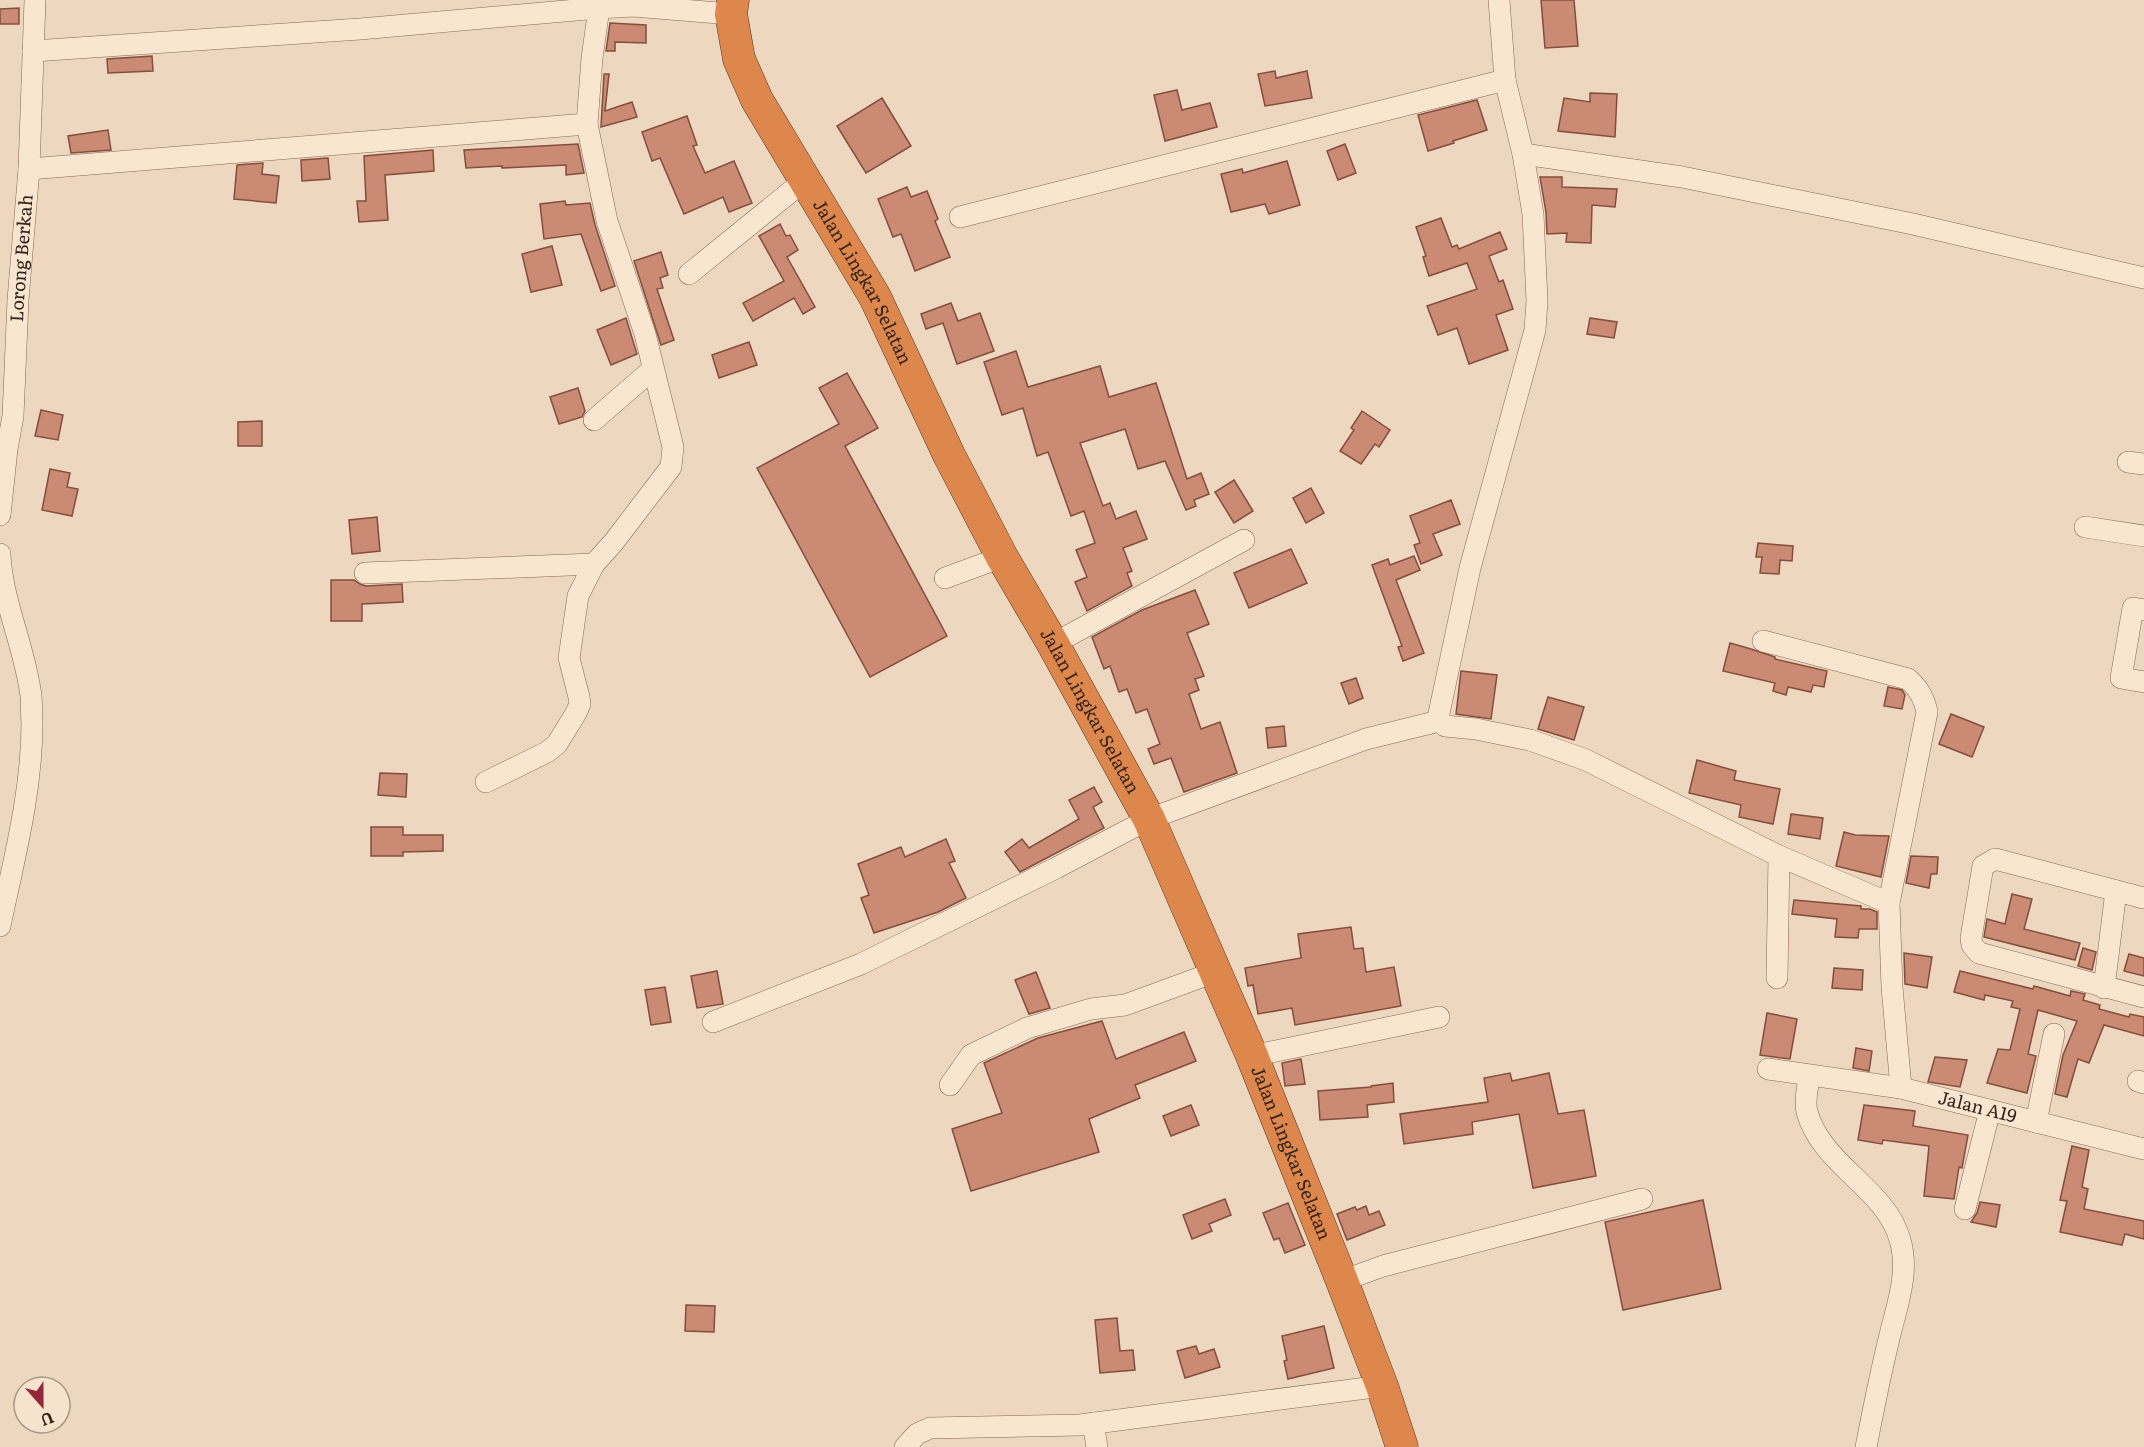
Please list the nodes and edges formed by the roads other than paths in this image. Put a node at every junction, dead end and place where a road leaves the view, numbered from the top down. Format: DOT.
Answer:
graph roads {
  1 [pos="36,0"];
  2 [pos="1499,0"];
  3 [pos="599,4"];
  4 [pos="732,7"];
  5 [pos="33,51"];
  6 [pos="1505,80"];
  7 [pos="587,124"];
  8 [pos="1522,154"];
  9 [pos="29,169"];
  10 [pos="805,180"];
  11 [pos="960,217"];
  12 [pos="689,274"];
  13 [pos="2144,278"];
  14 [pos="653,369"];
  15 [pos="594,420"];
  16 [pos="0,515"];
  17 [pos="2085,526"];
  18 [pos="2144,536"];
  19 [pos="1244,540"];
  20 [pos="0,554"];
  21 [pos="1002,557"];
  22 [pos="594,564"];
  23 [pos="365,573"];
  24 [pos="945,578"];
  25 [pos="2144,610"];
  26 [pos="1763,641"];
  27 [pos="1053,644"];
  28 [pos="2144,682"];
  29 [pos="1439,721"];
  30 [pos="486,782"];
  31 [pos="1149,819"];
  32 [pos="1779,856"];
  33 [pos="2116,891"];
  34 [pos="2144,898"];
  35 [pos="1889,903"];
  36 [pos="0,926"];
  37 [pos="1215,972"];
  38 [pos="1778,978"];
  39 [pos="2104,988"];
  40 [pos="2144,997"];
  41 [pos="1439,1017"];
  42 [pos="713,1022"];
  43 [pos="2054,1034"];
  44 [pos="1252,1056"];
  45 [pos="1768,1068"];
  46 [pos="1809,1076"];
  47 [pos="950,1085"];
  48 [pos="1901,1088"];
  49 [pos="1990,1110"];
  50 [pos="2036,1122"];
  51 [pos="2144,1149"];
  52 [pos="1642,1199"];
  53 [pos="1965,1209"];
  54 [pos="1342,1281"];
  55 [pos="1382,1386"];
  56 [pos="1093,1423"];
  57 [pos="905,1447"];
  58 [pos="1097,1447"];
  59 [pos="1402,1447"];
  60 [pos="1866,1447"];
  1 -- 5 [label="street, Lorong Berkah"];
  2 -- 6 [label="street"];
  3 -- 4 [label="street"];
  3 -- 5 [label="street"];
  3 -- 7 [label="street"];
  4 -- 10 [label="highway, Jalan Lingkar Selatan"];
  5 -- 9 [label="street, Lorong Berkah"];
  6 -- 8 [label="street"];
  6 -- 11 [label="street"];
  7 -- 9 [label="street"];
  7 -- 14 [label="street"];
  8 -- 13 [label="street"];
  8 -- 29 [label="street"];
  9 -- 16 [label="street, Lorong Berkah"];
  10 -- 12 [label="street"];
  10 -- 21 [label="highway, Jalan Lingkar Selatan"];
  14 -- 15 [label="street"];
  14 -- 22 [label="street"];
  17 -- 18 [label="street"];
  19 -- 27 [label="street"];
  20 -- 36 [label="street"];
  21 -- 24 [label="street"];
  21 -- 27 [label="highway, Jalan Lingkar Selatan"];
  22 -- 23 [label="street"];
  22 -- 30 [label="street"];
  25 -- 28 [label="street"];
  26 -- 35 [label="street"];
  27 -- 31 [label="highway, Jalan Lingkar Selatan"];
  29 -- 31 [label="street"];
  29 -- 32 [label="street"];
  31 -- 37 [label="highway, Jalan Lingkar Selatan"];
  31 -- 42 [label="street"];
  32 -- 35 [label="street"];
  32 -- 38 [label="street"];
  33 -- 34 [label="street"];
  33 -- 39 [label="street"];
  33 -- 39 [label="street"];
  35 -- 48 [label="street"];
  37 -- 44 [label="highway, Jalan Lingkar Selatan"];
  37 -- 47 [label="street"];
  39 -- 40 [label="street"];
  41 -- 44 [label="street"];
  43 -- 50 [label="street"];
  44 -- 54 [label="highway, Jalan Lingkar Selatan"];
  45 -- 46 [label="street, Jalan A19"];
  46 -- 48 [label="street, Jalan A19"];
  46 -- 60 [label="street"];
  48 -- 49 [label="street, Jalan A19"];
  49 -- 50 [label="street, Jalan A19"];
  49 -- 53 [label="street"];
  50 -- 51 [label="street, Jalan A19"];
  52 -- 54 [label="street"];
  54 -- 55 [label="highway, Jalan Lingkar Selatan"];
  55 -- 56 [label="street"];
  55 -- 59 [label="highway, Jalan Lingkar Selatan"];
  56 -- 57 [label="street"];
  56 -- 58 [label="street"];
}
